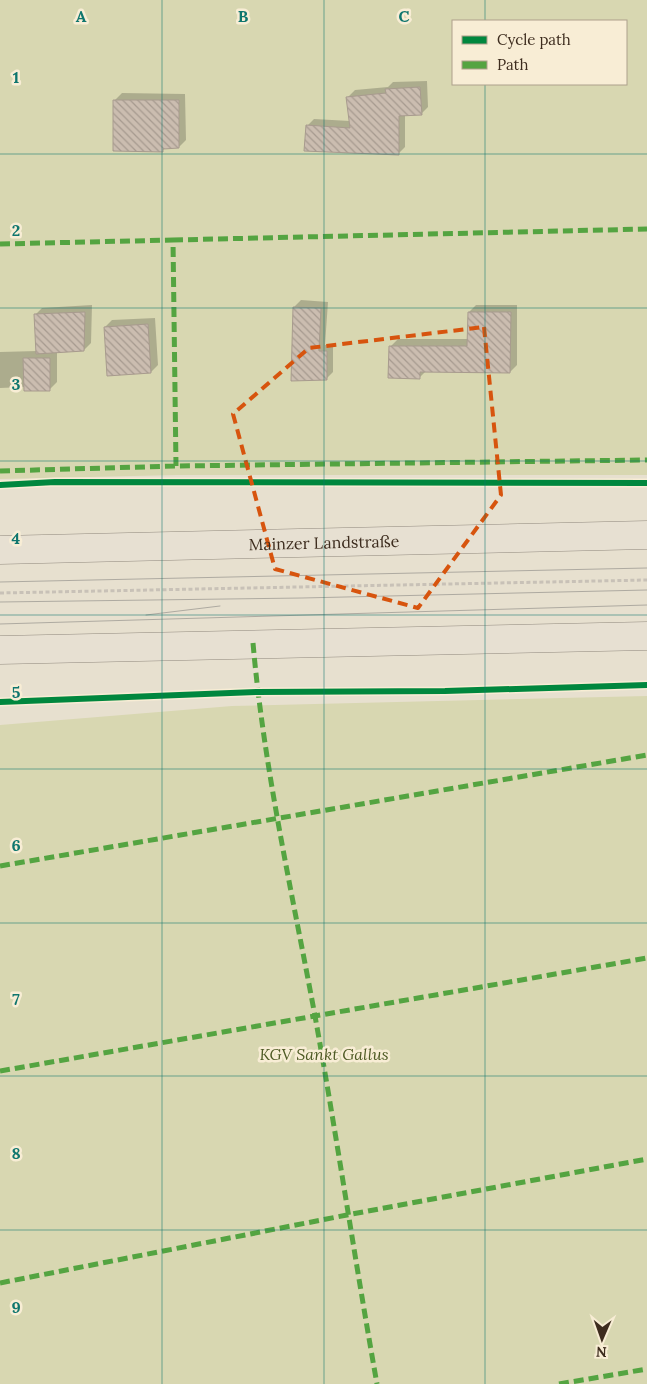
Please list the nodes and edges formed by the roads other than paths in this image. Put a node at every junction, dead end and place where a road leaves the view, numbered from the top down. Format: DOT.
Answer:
graph roads {
  1 [pos="647,535"];
  2 [pos="0,550"];
  3 [pos="647,636"];
  4 [pos="0,650"];
  1 -- 2 [label="main road, Mainzer Landstraße"];
  3 -- 4 [label="main road"];
}
